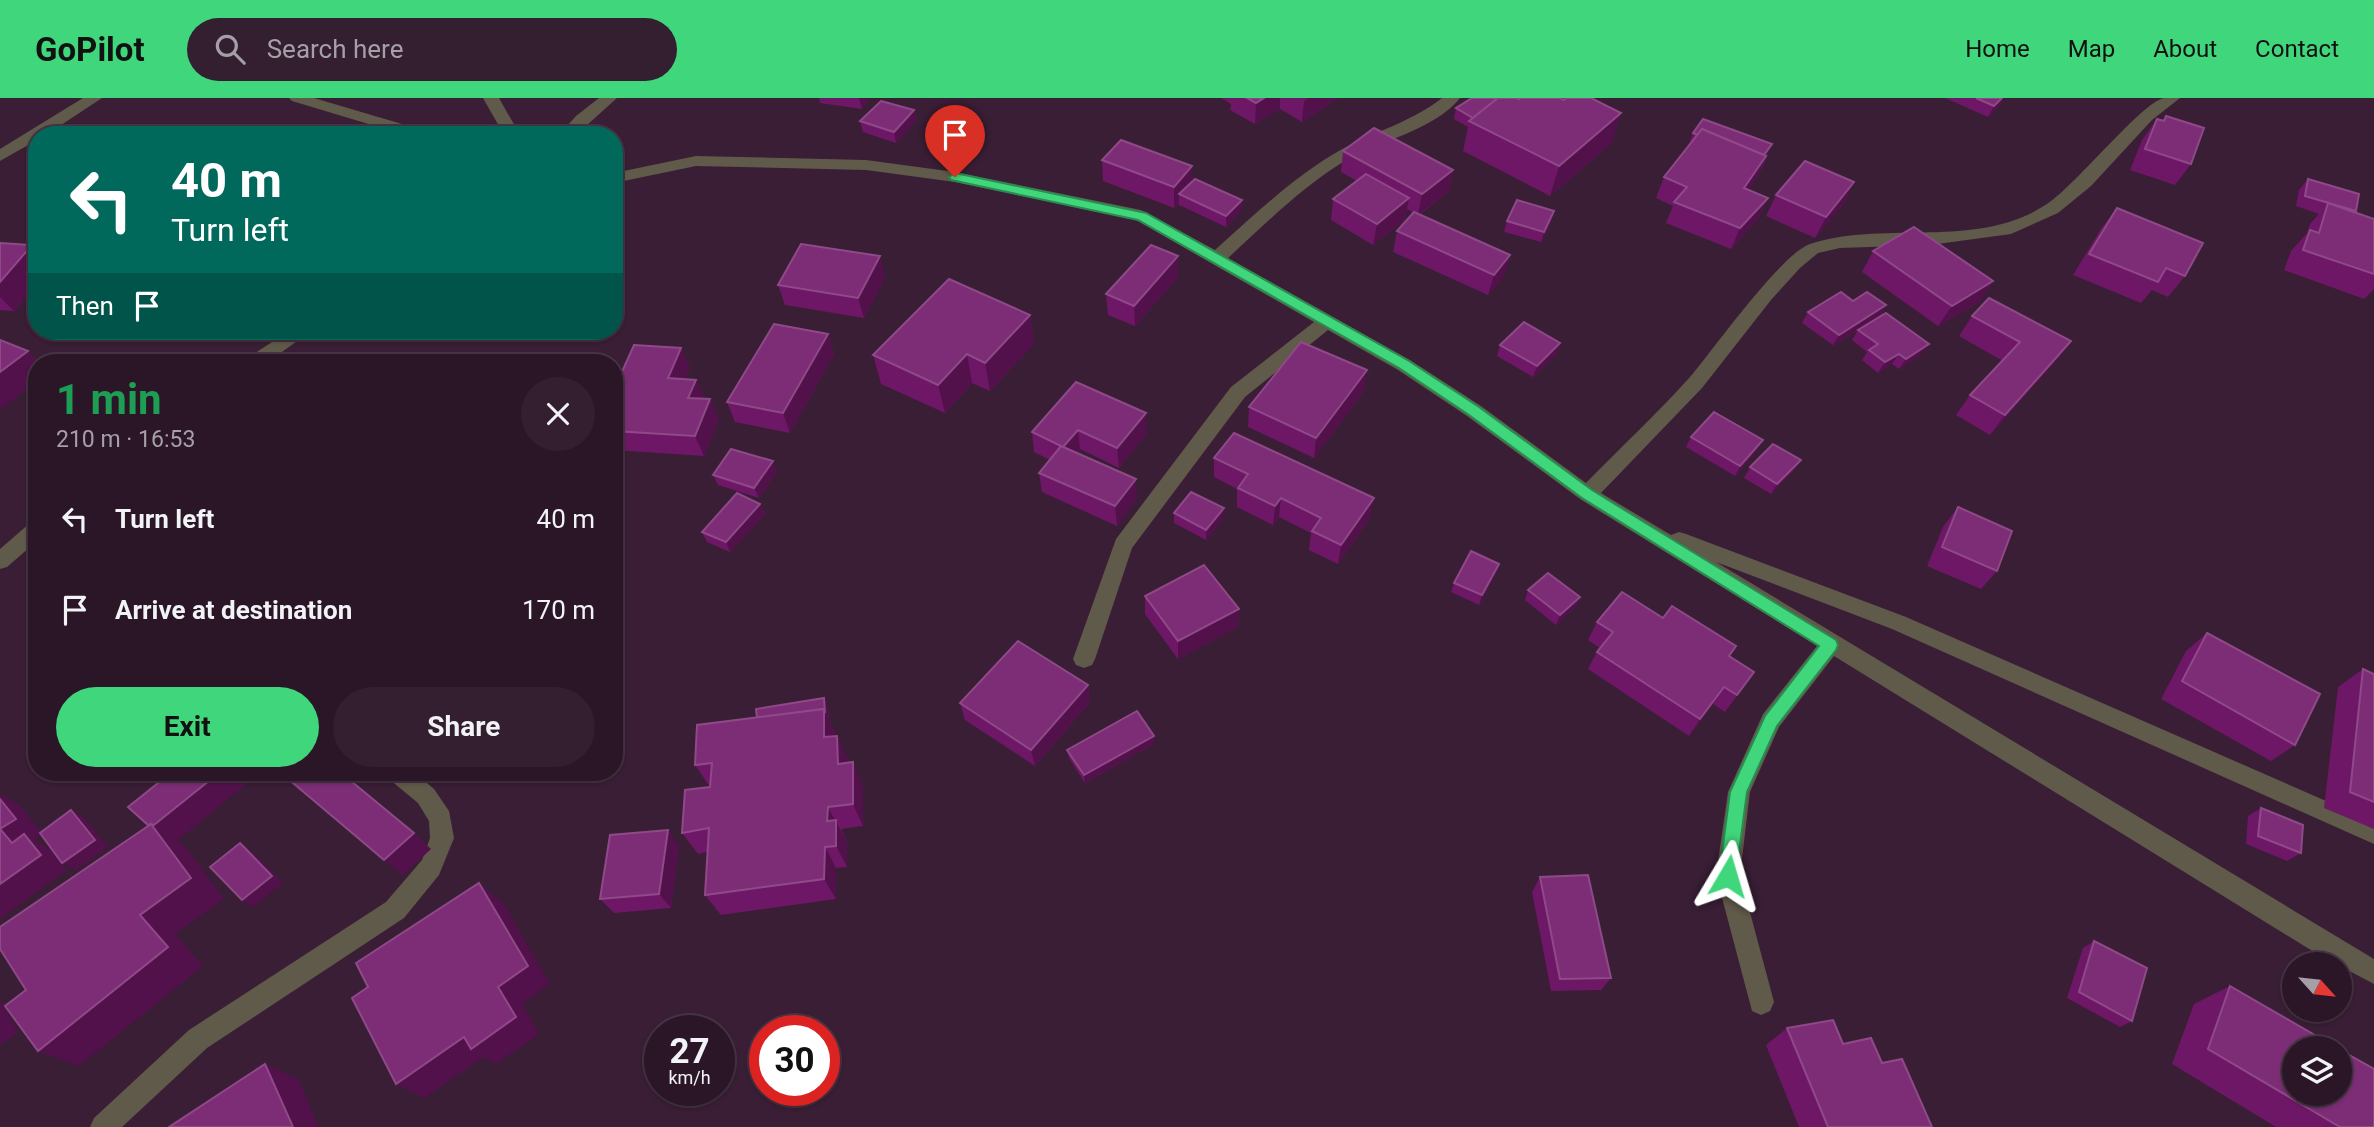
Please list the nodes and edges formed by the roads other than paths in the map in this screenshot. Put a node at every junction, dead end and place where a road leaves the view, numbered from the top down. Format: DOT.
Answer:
graph roads {
  1 [pos="94,98"];
  2 [pos="297,98"];
  3 [pos="491,98"];
  4 [pos="609,98"];
  5 [pos="1452,98"];
  6 [pos="2172,98"];
  7 [pos="49,126"];
  8 [pos="392,126"];
  9 [pos="507,126"];
  10 [pos="575,126"];
  11 [pos="28,139"];
  12 [pos="0,156"];
  13 [pos="623,176"];
  14 [pos="1216,258"];
  15 [pos="1327,321"];
  16 [pos="288,340"];
  17 [pos="267,354"];
  18 [pos="1587,494"];
  19 [pos="1635,524"];
  20 [pos="28,538"];
  21 [pos="0,561"];
  22 [pos="1830,645"];
  23 [pos="1084,659"];
  24 [pos="408,781"];
  25 [pos="2374,833"];
  26 [pos="2374,972"];
  27 [pos="1760,1002"];
  28 [pos="103,1127"];
  1 -- 7 [label="street"];
  2 -- 8 [label="street"];
  3 -- 9 [label="street"];
  4 -- 10 [label="street"];
  5 -- 14 [label="street"];
  6 -- 18 [label="street"];
  11 -- 12 [label="street"];
  13 -- 14 [label="street"];
  14 -- 15 [label="street"];
  15 -- 18 [label="street"];
  15 -- 23 [label="street"];
  16 -- 17 [label="street"];
  18 -- 19 [label="street"];
  19 -- 22 [label="street"];
  19 -- 25 [label="street"];
  20 -- 21 [label="street"];
  22 -- 26 [label="street"];
  22 -- 27 [label="street"];
  24 -- 28 [label="street"];
}
